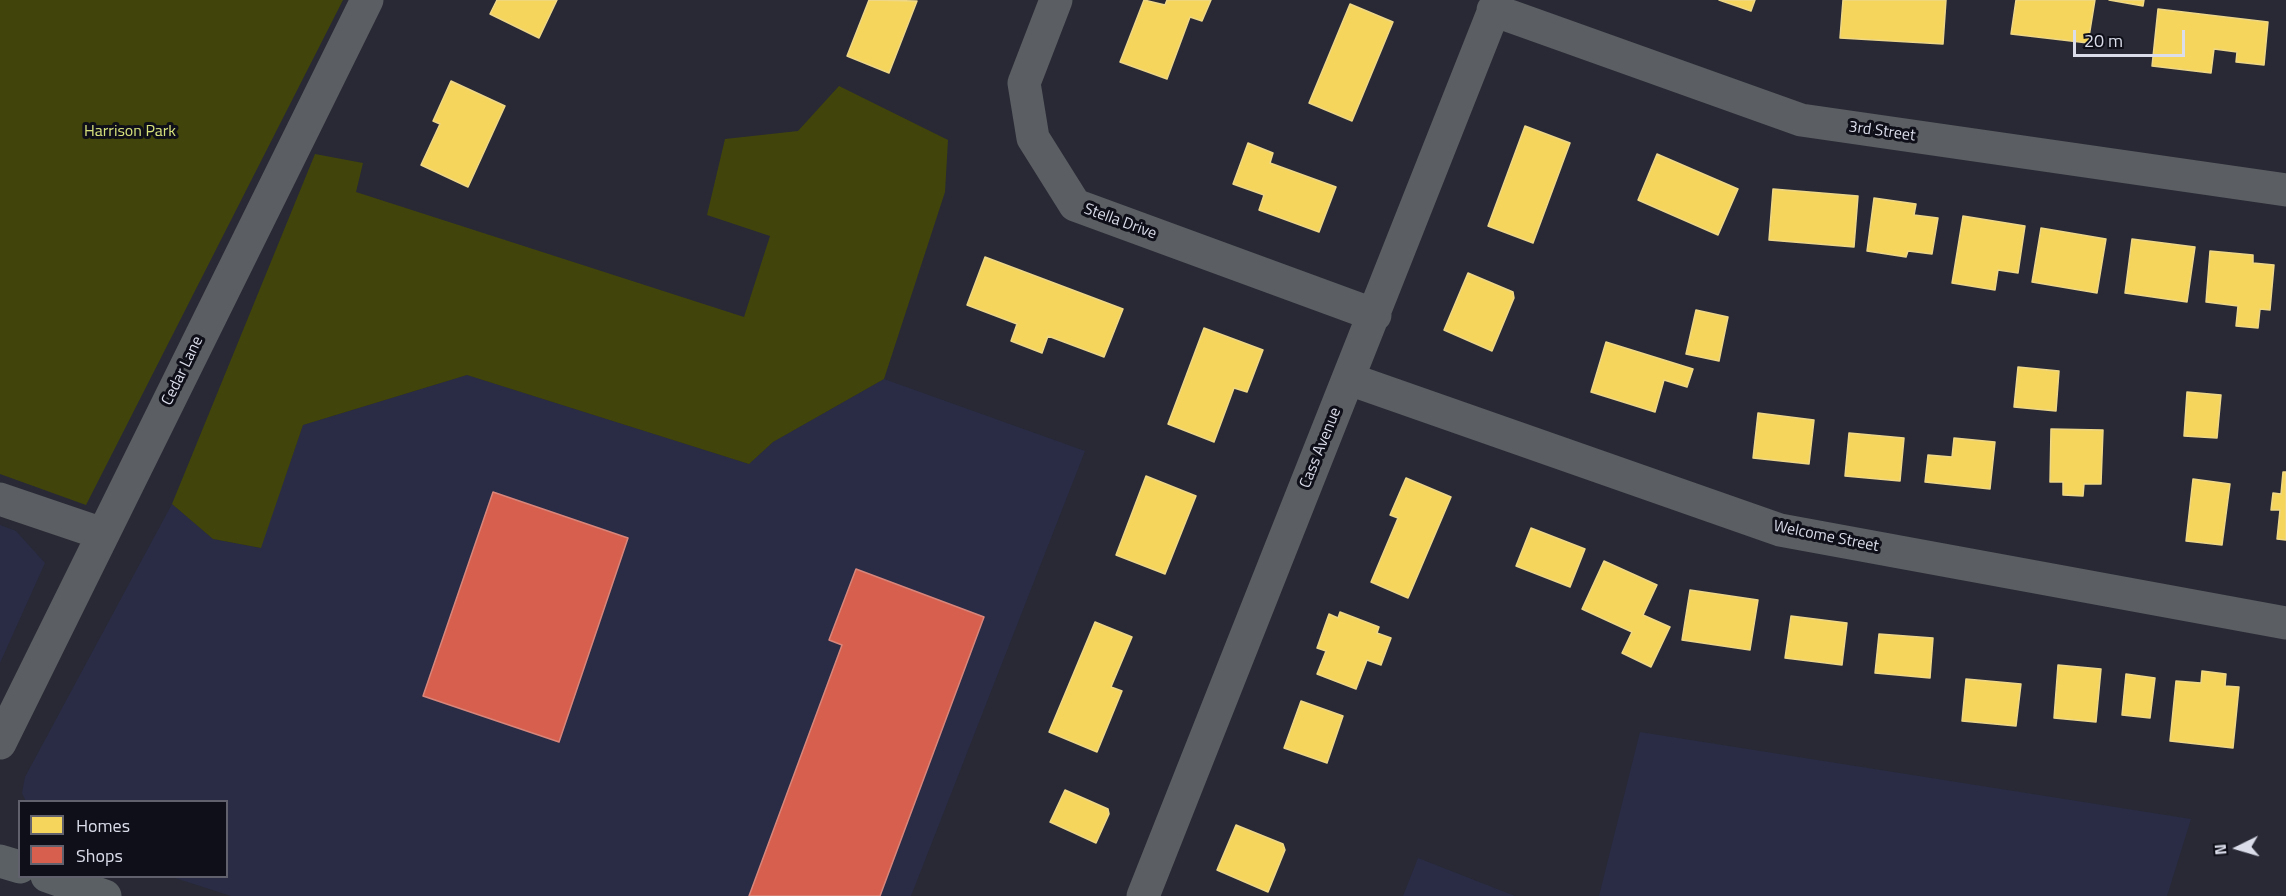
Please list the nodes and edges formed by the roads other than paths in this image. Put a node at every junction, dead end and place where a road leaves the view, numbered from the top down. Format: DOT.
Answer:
graph roads {
  1 [pos="367,0"];
  2 [pos="1056,0"];
  3 [pos="1496,5"];
  4 [pos="2286,190"];
  5 [pos="1375,315"];
  6 [pos="1349,379"];
  7 [pos="0,499"];
  8 [pos="103,534"];
  9 [pos="2286,623"];
  10 [pos="0,743"];
  11 [pos="0,861"];
  12 [pos="18,866"];
  13 [pos="53,878"];
  14 [pos="105,896"];
  15 [pos="1143,896"];
  1 -- 8 [label="street, Cedar Lane"];
  2 -- 5 [label="street, Stella Drive"];
  3 -- 4 [label="street, 3rd Street"];
  3 -- 5 [label="street, Cass Avenue"];
  5 -- 6 [label="street, Cass Avenue"];
  6 -- 9 [label="street, Welcome Street"];
  6 -- 15 [label="street, Cass Avenue"];
  7 -- 8 [label="street"];
  8 -- 10 [label="street, Cedar Lane"];
  11 -- 12 [label="main road"];
  13 -- 14 [label="main road"];
}
